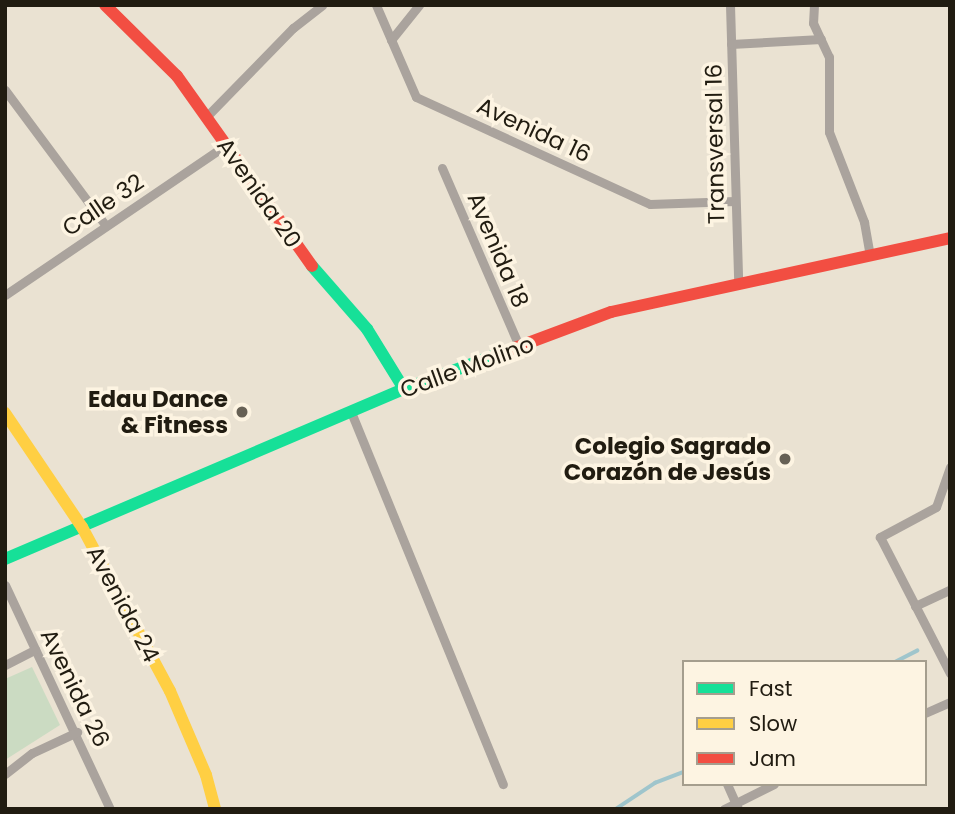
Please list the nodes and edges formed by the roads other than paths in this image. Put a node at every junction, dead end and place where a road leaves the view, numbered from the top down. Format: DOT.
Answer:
graph roads {
  1 [pos="105,5"];
  2 [pos="322,5"];
  3 [pos="376,5"];
  4 [pos="419,5"];
  5 [pos="730,5"];
  6 [pos="814,5"];
  7 [pos="821,39"];
  8 [pos="391,40"];
  9 [pos="731,44"];
  10 [pos="5,90"];
  11 [pos="208,116"];
  12 [pos="223,147"];
  13 [pos="442,167"];
  14 [pos="735,201"];
  15 [pos="106,226"];
  16 [pos="950,238"];
  17 [pos="870,255"];
  18 [pos="738,282"];
  19 [pos="5,295"];
  20 [pos="520,348"];
  21 [pos="404,389"];
  22 [pos="351,412"];
  23 [pos="5,413"];
  24 [pos="950,467"];
  25 [pos="82,527"];
  26 [pos="5,559"];
  27 [pos="5,585"];
  28 [pos="950,590"];
  29 [pos="915,606"];
  30 [pos="35,650"];
  31 [pos="5,665"];
  32 [pos="950,673"];
  33 [pos="950,702"];
  34 [pos="927,712"];
  35 [pos="77,732"];
  36 [pos="5,774"];
  37 [pos="503,785"];
  38 [pos="728,786"];
  39 [pos="771,786"];
  40 [pos="737,806"];
  41 [pos="110,809"];
  42 [pos="215,809"];
  43 [pos="724,809"];
  1 -- 11 [label="main road, Avenida 20"];
  2 -- 11 [label="street"];
  3 -- 8 [label="street, Avenida 16"];
  4 -- 8 [label="street"];
  5 -- 9 [label="street, Transversal 16"];
  6 -- 7 [label="street"];
  7 -- 9 [label="street"];
  7 -- 17 [label="street"];
  8 -- 14 [label="street, Avenida 16"];
  9 -- 14 [label="street, Transversal 16"];
  10 -- 15 [label="street"];
  11 -- 12 [label="main road, Avenida 20"];
  12 -- 15 [label="street, Calle 32"];
  12 -- 21 [label="main road, Avenida 20"];
  13 -- 20 [label="street, Avenida 18"];
  14 -- 18 [label="street, Transversal 16"];
  15 -- 19 [label="street, Calle 32"];
  16 -- 17 [label="main road, Calle Molino"];
  17 -- 18 [label="main road, Calle Molino"];
  18 -- 20 [label="main road, Calle Molino"];
  20 -- 21 [label="main road, Calle Molino"];
  21 -- 22 [label="main road, Calle Molino"];
  22 -- 25 [label="main road, Calle Molino"];
  22 -- 37 [label="street"];
  23 -- 25 [label="main road, Avenida 24"];
  24 -- 29 [label="street"];
  25 -- 26 [label="main road, Calle Molino"];
  25 -- 42 [label="main road, Avenida 24"];
  27 -- 30 [label="street, Avenida 26"];
  28 -- 29 [label="street"];
  29 -- 32 [label="street"];
  30 -- 31 [label="street"];
  30 -- 35 [label="street, Avenida 26"];
  33 -- 34 [label="street"];
  35 -- 36 [label="street"];
  35 -- 41 [label="street, Avenida 26"];
  38 -- 40 [label="street"];
  39 -- 40 [label="street"];
  40 -- 43 [label="street"];
}
